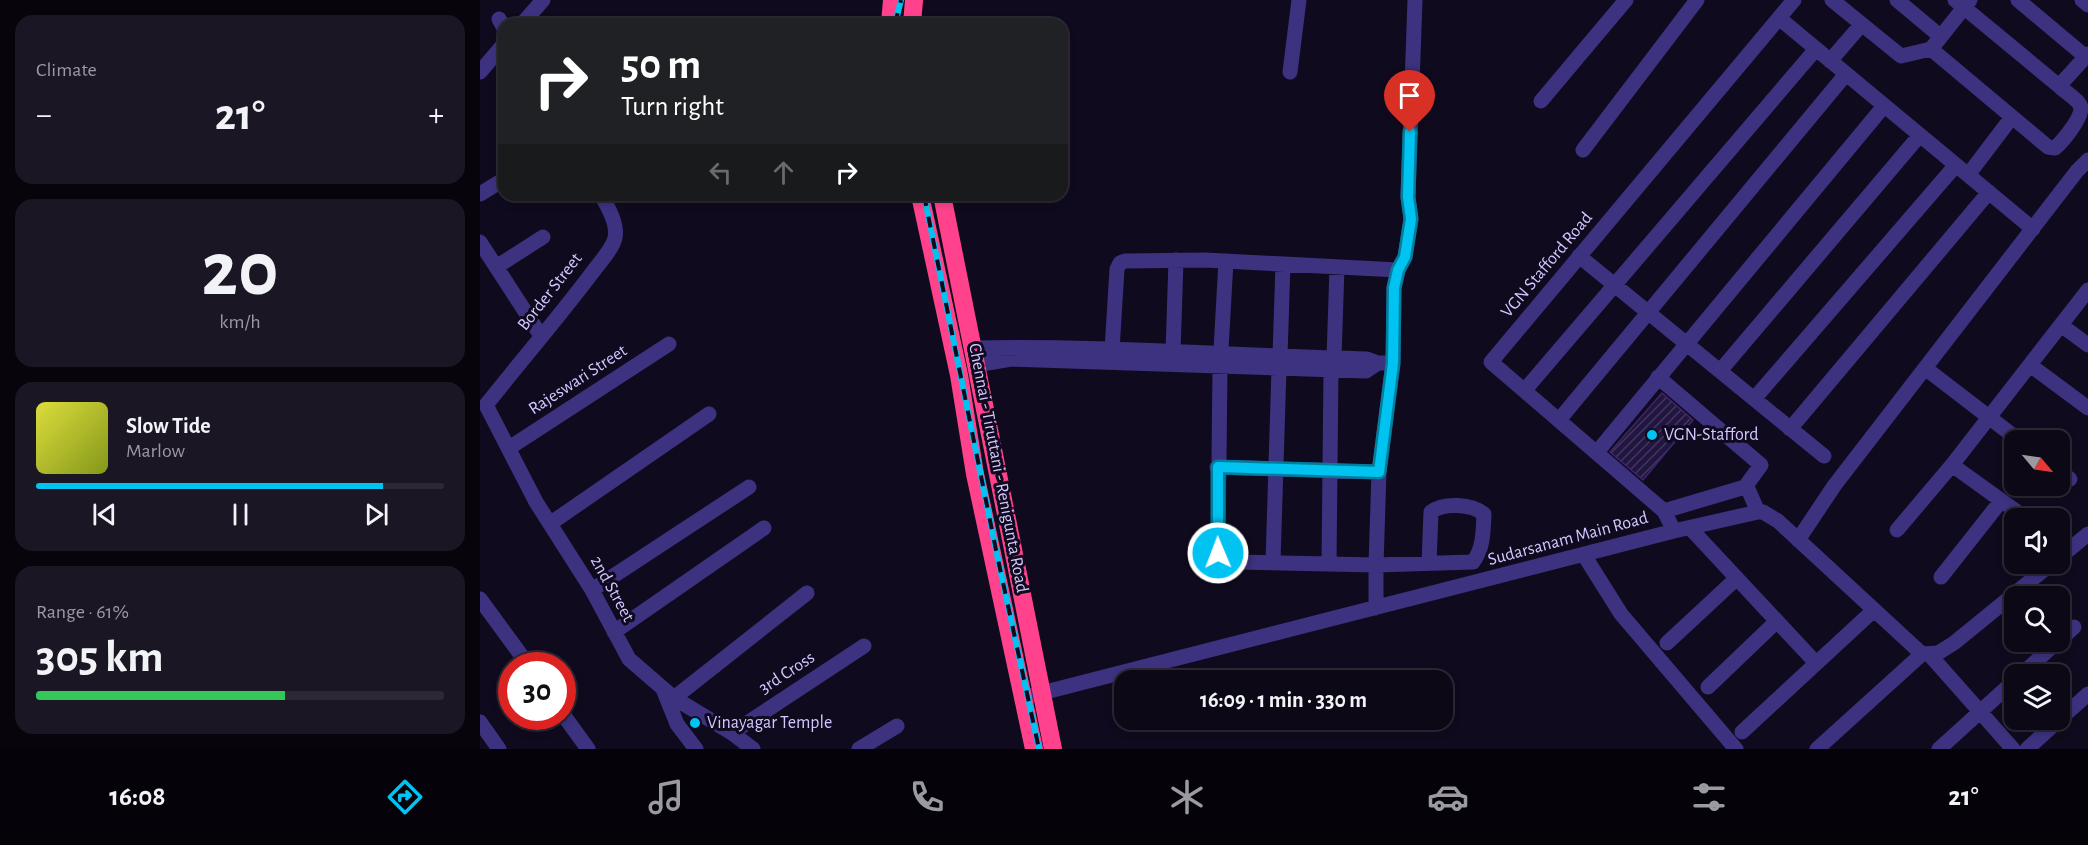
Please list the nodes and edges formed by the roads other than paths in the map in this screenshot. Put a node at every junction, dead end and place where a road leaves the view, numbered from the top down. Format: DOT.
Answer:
graph roads {
  1 [pos="543,0"];
  2 [pos="892,0"];
  3 [pos="914,0"];
  4 [pos="1299,0"];
  5 [pos="1415,0"];
  6 [pos="1626,0"];
  7 [pos="1697,0"];
  8 [pos="1794,0"];
  9 [pos="1832,0"];
  10 [pos="1897,0"];
  11 [pos="2018,0"];
  12 [pos="2082,0"];
  13 [pos="1962,2"];
  14 [pos="2088,5"];
  15 [pos="527,18"];
  16 [pos="890,18"];
  17 [pos="912,18"];
  18 [pos="1779,18"];
  19 [pos="1861,25"];
  20 [pos="1940,36"];
  21 [pos="1816,49"];
  22 [pos="1931,49"];
  23 [pos="498,51"];
  24 [pos="2087,55"];
  25 [pos="1830,61"];
  26 [pos="480,72"];
  27 [pos="1290,72"];
  28 [pos="1846,74"];
  29 [pos="2059,86"];
  30 [pos="1541,101"];
  31 [pos="1884,106"];
  32 [pos="2012,117"];
  33 [pos="1920,135"];
  34 [pos="1583,150"];
  35 [pos="1956,165"];
  36 [pos="2084,169"];
  37 [pos="1968,175"];
  38 [pos="498,183"];
  39 [pos="1989,192"];
  40 [pos="480,194"];
  41 [pos="605,201"];
  42 [pos="921,201"];
  43 [pos="943,201"];
  44 [pos="2033,229"];
  45 [pos="543,237"];
  46 [pos="480,242"];
  47 [pos="1579,256"];
  48 [pos="1176,260"];
  49 [pos="1226,261"];
  50 [pos="1283,264"];
  51 [pos="496,267"];
  52 [pos="1336,267"];
  53 [pos="1398,270"];
  54 [pos="1615,286"];
  55 [pos="2088,290"];
  56 [pos="1648,312"];
  57 [pos="2061,325"];
  58 [pos="541,336"];
  59 [pos="1686,343"];
  60 [pos="669,344"];
  61 [pos="2088,345"];
  62 [pos="1112,350"];
  63 [pos="1173,352"];
  64 [pos="1090,356"];
  65 [pos="974,357"];
  66 [pos="1220,360"];
  67 [pos="1280,362"];
  68 [pos="1386,363"];
  69 [pos="1332,364"];
  70 [pos="2030,365"];
  71 [pos="1925,368"];
  72 [pos="1720,372"];
  73 [pos="1658,377"];
  74 [pos="1525,390"];
  75 [pos="1754,399"];
  76 [pos="482,405"];
  77 [pos="2088,408"];
  78 [pos="709,414"];
  79 [pos="1989,417"];
  80 [pos="1559,420"];
  81 [pos="1790,429"];
  82 [pos="2006,430"];
  83 [pos="509,448"];
  84 [pos="1597,452"];
  85 [pos="1824,456"];
  86 [pos="1952,465"];
  87 [pos="1218,467"];
  88 [pos="1275,469"];
  89 [pos="1329,471"];
  90 [pos="1379,472"];
  91 [pos="749,487"];
  92 [pos="1745,487"];
  93 [pos="2001,501"];
  94 [pos="2011,508"];
  95 [pos="1664,511"];
  96 [pos="1758,512"];
  97 [pos="551,524"];
  98 [pos="764,528"];
  99 [pos="1682,529"];
  100 [pos="1897,530"];
  101 [pos="2088,534"];
  102 [pos="1798,540"];
  103 [pos="2070,549"];
  104 [pos="1584,555"];
  105 [pos="1274,562"];
  106 [pos="1429,563"];
  107 [pos="1329,564"];
  108 [pos="1376,565"];
  109 [pos="2040,574"];
  110 [pos="1941,577"];
  111 [pos="1737,578"];
  112 [pos="592,590"];
  113 [pos="807,593"];
  114 [pos="480,599"];
  115 [pos="1376,608"];
  116 [pos="1874,610"];
  117 [pos="1777,621"];
  118 [pos="2074,627"];
  119 [pos="2070,630"];
  120 [pos="614,632"];
  121 [pos="1667,643"];
  122 [pos="864,646"];
  123 [pos="519,652"];
  124 [pos="2046,652"];
  125 [pos="1926,654"];
  126 [pos="1816,663"];
  127 [pos="2033,664"];
  128 [pos="1708,687"];
  129 [pos="2004,690"];
  130 [pos="669,693"];
  131 [pos="2088,693"];
  132 [pos="1041,694"];
  133 [pos="1022,698"];
  134 [pos="2070,710"];
  135 [pos="1980,712"];
  136 [pos="480,722"];
  137 [pos="897,726"];
  138 [pos="574,730"];
  139 [pos="2048,730"];
  140 [pos="1742,732"];
  141 [pos="732,733"];
  142 [pos="499,749"];
  143 [pos="588,749"];
  144 [pos="696,749"];
  145 [pos="753,749"];
  146 [pos="859,749"];
  147 [pos="1034,749"];
  148 [pos="1053,749"];
  149 [pos="1736,749"];
  150 [pos="1818,749"];
  151 [pos="1940,749"];
  152 [pos="2013,749"];
  153 [pos="2027,749"];
  1 -- 15 [label="street"];
  2 -- 16 [label="highway"];
  3 -- 17 [label="highway"];
  4 -- 27 [label="street"];
  5 -- 53 [label="street"];
  6 -- 30 [label="street"];
  7 -- 34 [label="street"];
  8 -- 18 [label="street, VGN Stafford Road"];
  9 -- 19 [label="street"];
  10 -- 20 [label="street"];
  11 -- 24 [label="street"];
  12 -- 14 [label="street"];
  13 -- 20 [label="street"];
  13 -- 29 [label="street"];
  18 -- 21 [label="street"];
  18 -- 47 [label="street, VGN Stafford Road"];
  19 -- 22 [label="street"];
  19 -- 25 [label="street"];
  20 -- 22 [label="street"];
  21 -- 25 [label="street"];
  21 -- 54 [label="street"];
  22 -- 32 [label="street"];
  23 -- 26 [label="street"];
  24 -- 29 [label="street"];
  25 -- 28 [label="street"];
  28 -- 31 [label="street"];
  28 -- 56 [label="street"];
  29 -- 32 [label="street"];
  31 -- 33 [label="street"];
  31 -- 59 [label="street"];
  32 -- 37 [label="street"];
  33 -- 35 [label="street"];
  33 -- 72 [label="street"];
  35 -- 37 [label="street"];
  35 -- 75 [label="street"];
  36 -- 44 [label="street"];
  37 -- 39 [label="street"];
  38 -- 40 [label="street"];
  39 -- 44 [label="street"];
  39 -- 81 [label="street"];
  41 -- 58 [label="street, Border Street"];
  42 -- 133 [label="highway, Chennai - Tiruttani - Renigunta Road"];
  43 -- 65 [label="highway, Chennai - Tiruttani - Renigunta Road"];
  44 -- 71 [label="street"];
  45 -- 51 [label="street"];
  46 -- 51 [label="street"];
  47 -- 54 [label="street"];
  47 -- 74 [label="street, VGN Stafford Road"];
  48 -- 49 [label="street"];
  48 -- 62 [label="street"];
  48 -- 63 [label="street"];
  49 -- 50 [label="street"];
  49 -- 66 [label="street"];
  50 -- 52 [label="street"];
  50 -- 67 [label="street"];
  51 -- 58 [label="street"];
  52 -- 53 [label="street"];
  52 -- 69 [label="street"];
  53 -- 68 [label="street"];
  54 -- 56 [label="street"];
  54 -- 74 [label="street"];
  55 -- 57 [label="street"];
  56 -- 59 [label="street"];
  56 -- 80 [label="street"];
  57 -- 61 [label="street"];
  57 -- 70 [label="street"];
  58 -- 76 [label="street, Border Street"];
  59 -- 72 [label="street"];
  59 -- 73 [label="street"];
  60 -- 83 [label="street, Rajeswari Street"];
  62 -- 63 [label="street"];
  62 -- 64 [label="street"];
  63 -- 66 [label="street"];
  64 -- 65 [label="street"];
  64 -- 66 [label="street"];
  65 -- 132 [label="highway, Chennai - Tiruttani - Renigunta Road"];
  66 -- 67 [label="street"];
  66 -- 87 [label="street"];
  67 -- 69 [label="street"];
  67 -- 88 [label="street"];
  68 -- 69 [label="street"];
  68 -- 90 [label="street"];
  69 -- 89 [label="street"];
  70 -- 77 [label="street"];
  70 -- 79 [label="street"];
  71 -- 79 [label="street"];
  71 -- 102 [label="street"];
  72 -- 75 [label="street"];
  73 -- 84 [label="street"];
  73 -- 92 [label="street"];
  74 -- 80 [label="street, VGN Stafford Road"];
  75 -- 81 [label="street"];
  76 -- 83 [label="street, 2nd Street"];
  78 -- 97 [label="street"];
  79 -- 82 [label="street"];
  79 -- 86 [label="street"];
  80 -- 84 [label="street, VGN Stafford Road"];
  81 -- 85 [label="street"];
  83 -- 97 [label="street, 2nd Street"];
  84 -- 95 [label="street, VGN Stafford Road"];
  86 -- 93 [label="street"];
  86 -- 100 [label="street"];
  87 -- 88 [label="street"];
  87 -- 105 [label="street"];
  88 -- 89 [label="street"];
  88 -- 105 [label="street"];
  89 -- 90 [label="street"];
  89 -- 107 [label="street"];
  90 -- 108 [label="street"];
  91 -- 112 [label="street"];
  92 -- 95 [label="street"];
  92 -- 96 [label="street"];
  93 -- 94 [label="street"];
  93 -- 110 [label="street"];
  95 -- 99 [label="street, VGN Stafford Road"];
  96 -- 99 [label="street, Sudarsanam Main Road"];
  96 -- 102 [label="street"];
  97 -- 112 [label="street, 2nd Street"];
  98 -- 120 [label="street"];
  99 -- 104 [label="street, Sudarsanam Main Road"];
  99 -- 111 [label="street, VGN Stafford Road"];
  101 -- 103 [label="street"];
  102 -- 116 [label="street"];
  104 -- 115 [label="street, Sudarsanam Main Road"];
  104 -- 149 [label="street"];
  105 -- 107 [label="street"];
  106 -- 106 [label="street"];
  106 -- 108 [label="street"];
  107 -- 108 [label="street"];
  108 -- 115 [label="street"];
  109 -- 125 [label="street"];
  111 -- 117 [label="street, VGN Stafford Road"];
  111 -- 121 [label="street"];
  112 -- 120 [label="street, 2nd Street"];
  113 -- 130 [label="street"];
  114 -- 123 [label="street"];
  115 -- 132 [label="street, Sudarsanam Main Road"];
  116 -- 125 [label="street"];
  116 -- 126 [label="street"];
  117 -- 126 [label="street, VGN Stafford Road"];
  117 -- 128 [label="street"];
  118 -- 119 [label="street"];
  120 -- 130 [label="street, 2nd Street"];
  122 -- 141 [label="street, 3rd Cross"];
  124 -- 127 [label="street"];
  125 -- 135 [label="street"];
  125 -- 150 [label="street"];
  126 -- 140 [label="street"];
  129 -- 135 [label="street"];
  130 -- 141 [label="street, 2nd Street"];
  130 -- 144 [label="street"];
  131 -- 134 [label="street"];
  132 -- 133 [label="street, Sudarsanam Main Road"];
  132 -- 148 [label="highway, Chennai - Tiruttani - Renigunta Road"];
  133 -- 147 [label="highway, Chennai - Tiruttani - Renigunta Road"];
  135 -- 151 [label="street"];
  135 -- 152 [label="street"];
  136 -- 142 [label="street"];
  137 -- 146 [label="street"];
  138 -- 143 [label="street"];
  139 -- 153 [label="street"];
  141 -- 145 [label="street, 2nd Street"];
}
